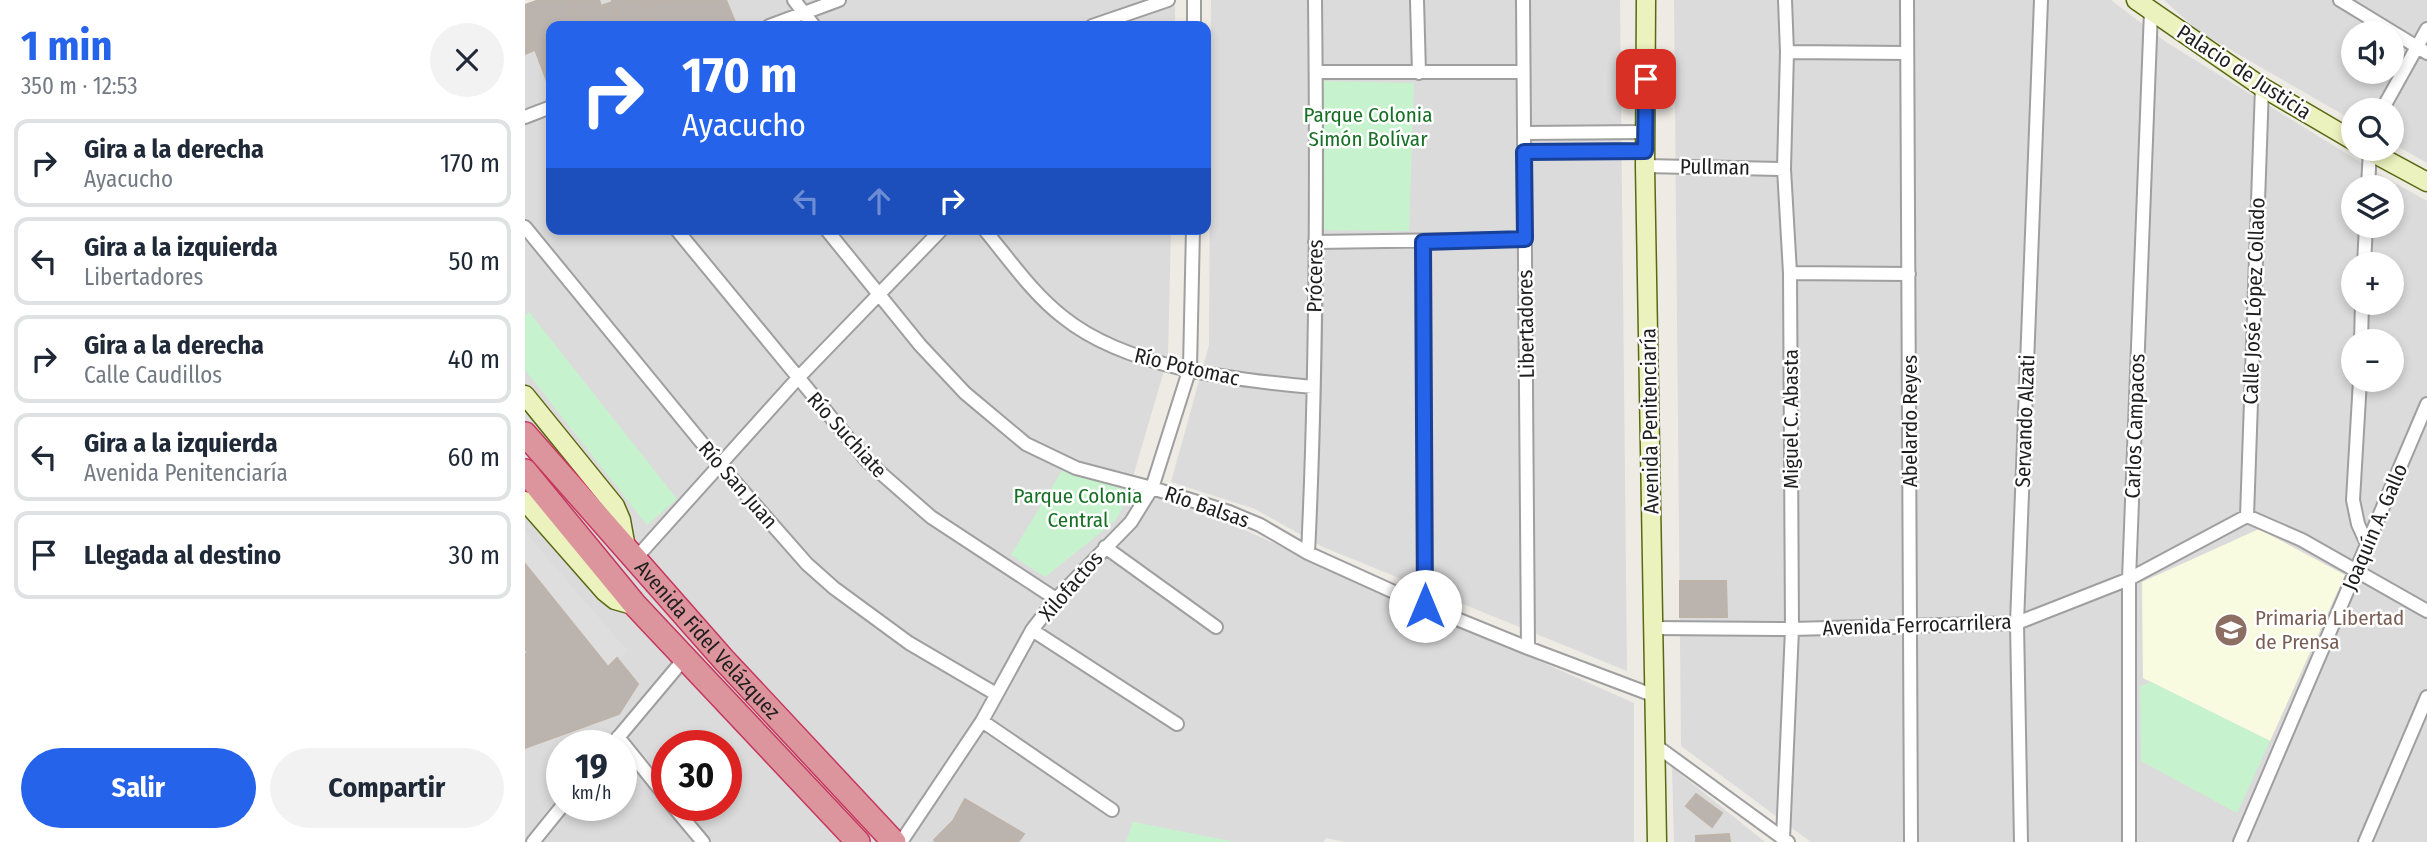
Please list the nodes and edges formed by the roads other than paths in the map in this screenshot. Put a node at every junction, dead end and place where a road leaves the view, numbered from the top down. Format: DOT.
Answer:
graph roads {
  1 [pos="794,0"];
  2 [pos="839,0"];
  3 [pos="1168,0"];
  4 [pos="1194,0"];
  5 [pos="1315,0"];
  6 [pos="1417,0"];
  7 [pos="1523,0"];
  8 [pos="1647,0"];
  9 [pos="1785,0"];
  10 [pos="1907,0"];
  11 [pos="2041,0"];
  12 [pos="2340,0"];
  13 [pos="2144,6"];
  14 [pos="803,13"];
  15 [pos="782,21"];
  16 [pos="810,21"];
  17 [pos="1107,21"];
  18 [pos="1193,21"];
  19 [pos="2427,29"];
  20 [pos="2422,50"];
  21 [pos="1787,52"];
  22 [pos="1907,54"];
  23 [pos="1316,72"];
  24 [pos="1523,72"];
  25 [pos="1419,73"];
  26 [pos="2262,87"];
  27 [pos="2390,98"];
  28 [pos="546,109"];
  29 [pos="525,117"];
  30 [pos="1645,132"];
  31 [pos="1524,133"];
  32 [pos="2341,133"];
  33 [pos="1524,152"];
  34 [pos="1645,158"];
  35 [pos="2390,161"];
  36 [pos="1784,169"];
  37 [pos="2427,182"];
  38 [pos="525,227"];
  39 [pos="681,235"];
  40 [pos="831,235"];
  41 [pos="935,235"];
  42 [pos="989,235"];
  43 [pos="1193,235"];
  44 [pos="1525,239"];
  45 [pos="1315,242"];
  46 [pos="1423,242"];
  47 [pos="1790,273"];
  48 [pos="1909,274"];
  49 [pos="877,293"];
  50 [pos="1190,369"];
  51 [pos="797,379"];
  52 [pos="1313,387"];
  53 [pos="2359,392"];
  54 [pos="525,395"];
  55 [pos="2427,404"];
  56 [pos="525,434"];
  57 [pos="720,465"];
  58 [pos="528,484"];
  59 [pos="1152,488"];
  60 [pos="2247,516"];
  61 [pos="2367,544"];
  62 [pos="1105,547"];
  63 [pos="631,553"];
  64 [pos="1308,553"];
  65 [pos="2356,573"];
  66 [pos="2129,579"];
  67 [pos="1056,599"];
  68 [pos="1425,606"];
  69 [pos="2427,611"];
  70 [pos="2017,623"];
  71 [pos="1911,626"];
  72 [pos="1216,627"];
  73 [pos="1653,628"];
  74 [pos="1792,629"];
  75 [pos="1033,630"];
  76 [pos="1528,649"];
  77 [pos="684,659"];
  78 [pos="996,694"];
  79 [pos="1654,696"];
  80 [pos="2427,697"];
  81 [pos="982,721"];
  82 [pos="1177,724"];
  83 [pos="624,730"];
  84 [pos="1655,745"];
  85 [pos="637,765"];
  86 [pos="651,780"];
  87 [pos="1112,810"];
  88 [pos="552,821"];
  89 [pos="685,821"];
  90 [pos="525,828"];
  91 [pos="538,840"];
  92 [pos="1786,840"];
  93 [pos="703,842"];
  94 [pos="858,842"];
  95 [pos="894,842"];
  96 [pos="901,842"];
  97 [pos="1657,842"];
  98 [pos="1911,842"];
  99 [pos="2021,842"];
  100 [pos="2129,842"];
  101 [pos="2239,842"];
  102 [pos="2365,842"];
  1 -- 14 [label="street"];
  2 -- 14 [label="street"];
  3 -- 17 [label="street"];
  4 -- 18 [label="street"];
  5 -- 23 [label="street, Próceres"];
  6 -- 25 [label="street"];
  7 -- 24 [label="street, Libertadores"];
  8 -- 30 [label="street, Avenida Penitenciaría"];
  9 -- 21 [label="street, Miguel C. Abasta"];
  10 -- 22 [label="street, Abelardo Reyes"];
  11 -- 70 [label="street, Servando Alzati"];
  12 -- 20 [label="street"];
  13 -- 26 [label="street, Palacio de Justicia"];
  13 -- 66 [label="street, Carlos Campacos"];
  14 -- 15 [label="street"];
  14 -- 16 [label="street"];
  19 -- 20 [label="street"];
  20 -- 27 [label="street"];
  21 -- 22 [label="street"];
  21 -- 36 [label="street, Miguel C. Abasta"];
  22 -- 48 [label="street, Abelardo Reyes"];
  23 -- 25 [label="street"];
  23 -- 45 [label="street, Próceres"];
  24 -- 25 [label="street"];
  24 -- 31 [label="street, Libertadores"];
  26 -- 32 [label="street, Palacio de Justicia"];
  26 -- 60 [label="street, Calle José López Collado"];
  28 -- 29 [label="street"];
  30 -- 31 [label="street"];
  30 -- 34 [label="street, Avenida Penitenciaría"];
  31 -- 33 [label="street, Libertadores"];
  33 -- 34 [label="street, Pullman"];
  33 -- 44 [label="street, Libertadores"];
  34 -- 36 [label="street, Pullman"];
  34 -- 73 [label="street, Avenida Penitenciaría"];
  35 -- 37 [label="street"];
  36 -- 47 [label="street, Miguel C. Abasta"];
  38 -- 57 [label="street, Río San Juan"];
  39 -- 51 [label="street, Río Suchiate"];
  40 -- 49 [label="street, Río Balsas"];
  41 -- 49 [label="street"];
  42 -- 50 [label="street, Río Potomac"];
  43 -- 50 [label="street, Xilofactos"];
  44 -- 46 [label="street"];
  44 -- 76 [label="street, Libertadores"];
  45 -- 46 [label="street"];
  45 -- 52 [label="street, Próceres"];
  46 -- 68 [label="street"];
  47 -- 48 [label="street"];
  47 -- 74 [label="street, Miguel C. Abasta"];
  48 -- 71 [label="street, Abelardo Reyes"];
  49 -- 51 [label="street"];
  49 -- 59 [label="street, Río Balsas"];
  50 -- 52 [label="street, Río Potomac"];
  50 -- 59 [label="street, Xilofactos"];
  51 -- 57 [label="street"];
  51 -- 67 [label="street, Río Suchiate"];
  52 -- 64 [label="street, Próceres"];
  53 -- 61 [label="street"];
  54 -- 63 [label="street"];
  55 -- 61 [label="street, Joaquín A. Gallo"];
  56 -- 63 [label="highway, Avenida Fidel Velázquez"];
  57 -- 63 [label="street"];
  57 -- 78 [label="street, Río San Juan"];
  58 -- 77 [label="highway, Avenida Fidel Velázquez"];
  59 -- 62 [label="street, Xilofactos"];
  59 -- 64 [label="street, Río Balsas"];
  60 -- 65 [label="street"];
  60 -- 66 [label="street, Avenida Ferrocarrilera"];
  61 -- 65 [label="street, Joaquín A. Gallo"];
  62 -- 67 [label="street, Xilofactos"];
  62 -- 72 [label="street"];
  63 -- 95 [label="highway, Avenida Fidel Velázquez"];
  64 -- 68 [label="street, Río Balsas"];
  65 -- 69 [label="street"];
  65 -- 101 [label="street, Joaquín A. Gallo"];
  66 -- 70 [label="street, Avenida Ferrocarrilera"];
  66 -- 100 [label="street, Carlos Campacos"];
  67 -- 75 [label="street, Xilofactos"];
  68 -- 76 [label="street, Río Balsas"];
  70 -- 71 [label="street, Avenida Ferrocarrilera"];
  70 -- 99 [label="street, Servando Alzati"];
  71 -- 74 [label="street, Avenida Ferrocarrilera"];
  71 -- 98 [label="street, Abelardo Reyes"];
  73 -- 74 [label="street, Avenida Ferrocarrilera"];
  73 -- 79 [label="street, Avenida Penitenciaría"];
  74 -- 92 [label="street, Miguel C. Abasta"];
  75 -- 78 [label="street, Xilofactos"];
  75 -- 82 [label="street"];
  76 -- 79 [label="street, Río Balsas"];
  77 -- 83 [label="street"];
  77 -- 94 [label="highway, Avenida Fidel Velázquez"];
  78 -- 81 [label="street, Xilofactos"];
  79 -- 84 [label="street, Avenida Penitenciaría"];
  80 -- 102 [label="street"];
  81 -- 87 [label="street"];
  81 -- 96 [label="street, Xilofactos"];
  84 -- 92 [label="street"];
  84 -- 97 [label="street, Avenida Penitenciaría"];
  85 -- 86 [label="street"];
  88 -- 91 [label="street"];
  89 -- 93 [label="street"];
  90 -- 91 [label="street"];
}
